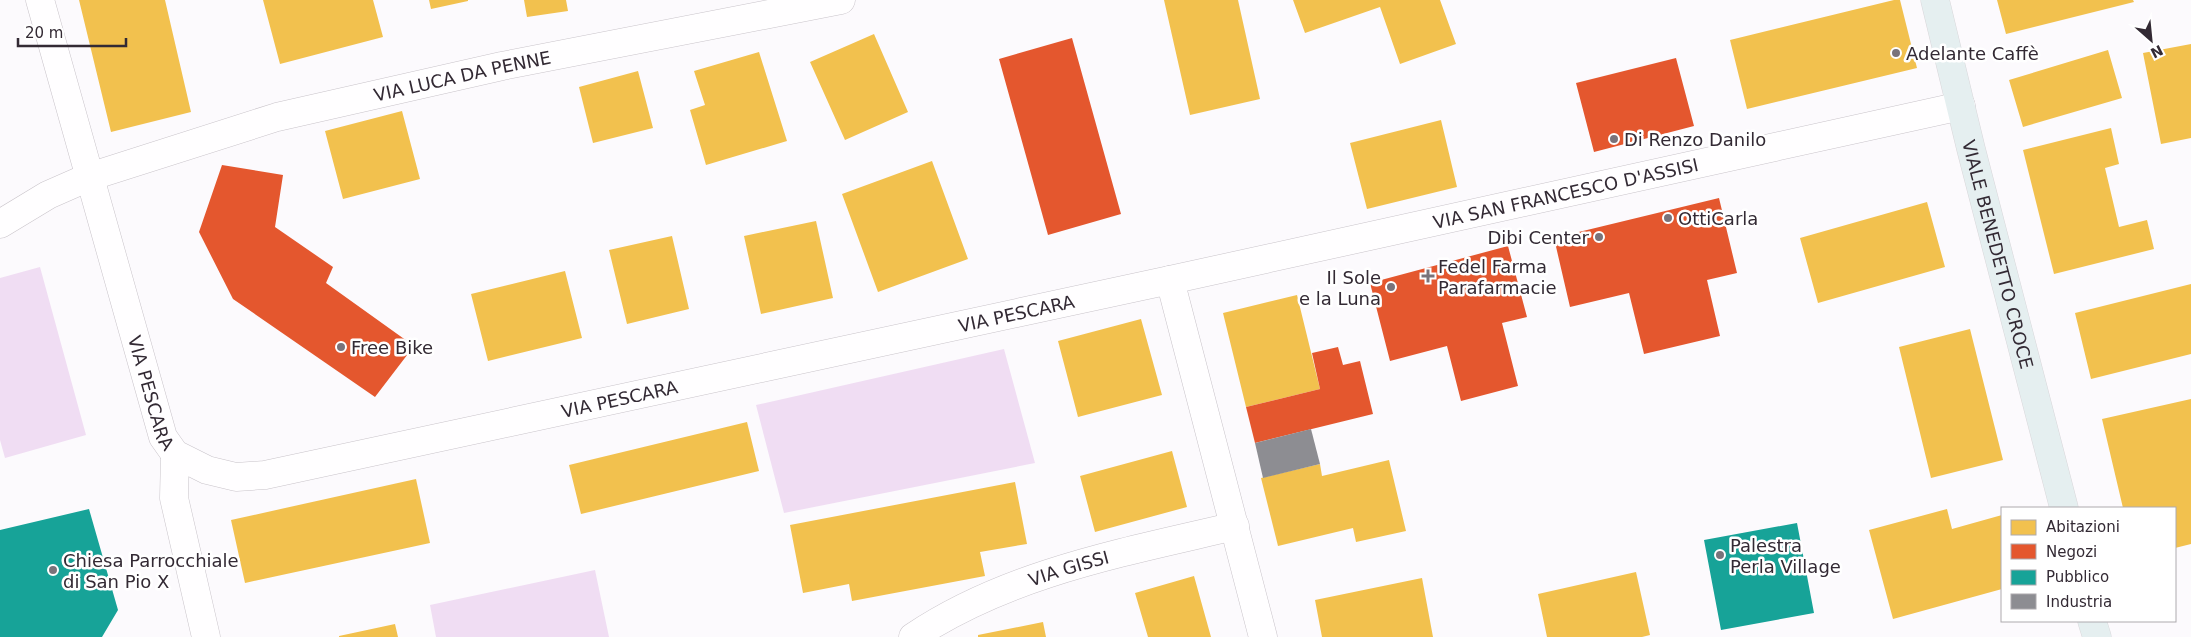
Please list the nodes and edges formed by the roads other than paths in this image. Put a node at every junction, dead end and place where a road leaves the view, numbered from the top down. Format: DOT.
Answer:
graph roads {
  1 [pos="40,0"];
  2 [pos="841,0"];
  3 [pos="1935,0"];
  4 [pos="1961,106"];
  5 [pos="89,177"];
  6 [pos="0,224"];
  7 [pos="1170,280"];
  8 [pos="174,454"];
  9 [pos="2064,507"];
  10 [pos="1235,526"];
  11 [pos="2092,622"];
  12 [pos="206,637"];
  13 [pos="913,637"];
  14 [pos="1263,637"];
  15 [pos="2097,637"];
  1 -- 5 [label="street, VIA PESCARA"];
  2 -- 5 [label="street, VIA LUCA DA PENNE"];
  3 -- 4 [label="main road, VIALE BENEDETTO CROCE"];
  4 -- 7 [label="street, VIA SAN FRANCESCO D'ASSISI"];
  4 -- 9 [label="main road, VIALE BENEDETTO CROCE"];
  5 -- 6 [label="street, VIA LUCA DA PENNE"];
  5 -- 8 [label="street, VIA PESCARA"];
  7 -- 8 [label="street, VIA PESCARA"];
  7 -- 10 [label="street"];
  8 -- 12 [label="street"];
  10 -- 13 [label="street, VIA GISSI"];
  10 -- 14 [label="street"];
  11 -- 15 [label="main road"];
}
